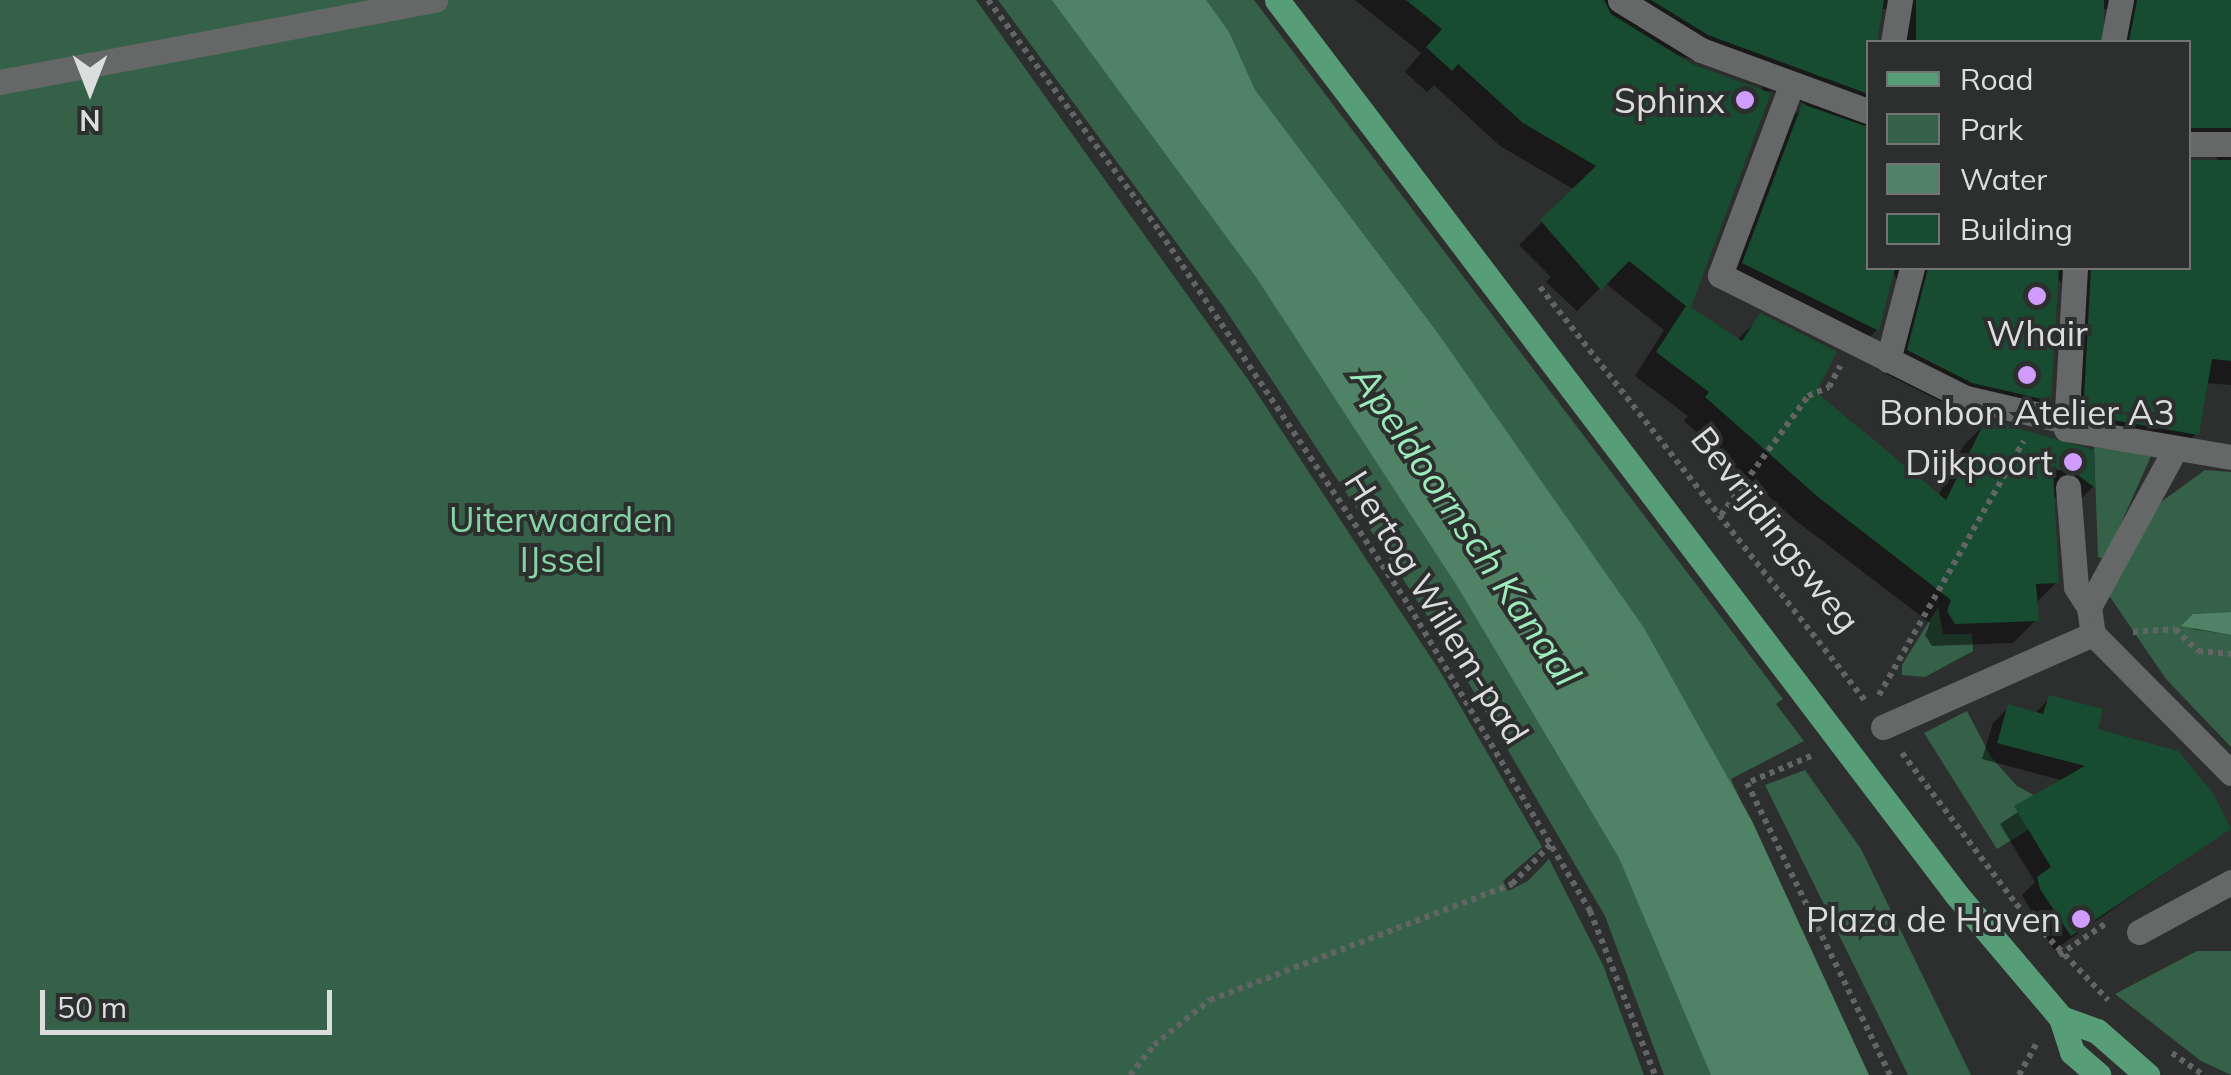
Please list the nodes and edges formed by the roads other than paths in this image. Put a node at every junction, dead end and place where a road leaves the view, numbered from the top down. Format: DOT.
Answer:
graph roads {
  1 [pos="434,0"];
  2 [pos="1277,0"];
  3 [pos="1620,0"];
  4 [pos="1900,0"];
  5 [pos="2121,0"];
  6 [pos="1893,40"];
  7 [pos="2113,40"];
  8 [pos="0,82"];
  9 [pos="1792,86"];
  10 [pos="1866,110"];
  11 [pos="2191,144"];
  12 [pos="2231,144"];
  13 [pos="1911,270"];
  14 [pos="2075,270"];
  15 [pos="1888,360"];
  16 [pos="2066,425"];
  17 [pos="2174,451"];
  18 [pos="2231,457"];
  19 [pos="2068,487"];
  20 [pos="2089,608"];
  21 [pos="2093,634"];
  22 [pos="1877,718"];
  23 [pos="2231,774"];
  24 [pos="2231,882"];
  25 [pos="2139,932"];
  26 [pos="2061,1018"];
  27 [pos="2098,1075"];
  28 [pos="2147,1075"];
  1 -- 8 [label="street"];
  2 -- 26 [label="main road, Bevrijdingsweg"];
  3 -- 9 [label="street"];
  4 -- 6 [label="street"];
  5 -- 7 [label="street"];
  9 -- 10 [label="street"];
  9 -- 15 [label="street"];
  11 -- 12 [label="street"];
  13 -- 15 [label="street"];
  14 -- 16 [label="street"];
  15 -- 16 [label="street"];
  16 -- 17 [label="street"];
  17 -- 18 [label="street"];
  17 -- 20 [label="street"];
  19 -- 20 [label="street"];
  20 -- 21 [label="street"];
  21 -- 22 [label="street"];
  21 -- 23 [label="street"];
  24 -- 25 [label="street"];
  26 -- 27 [label="main road, Bevrijdingsweg"];
  26 -- 28 [label="main road, Bevrijdingsweg"];
}
